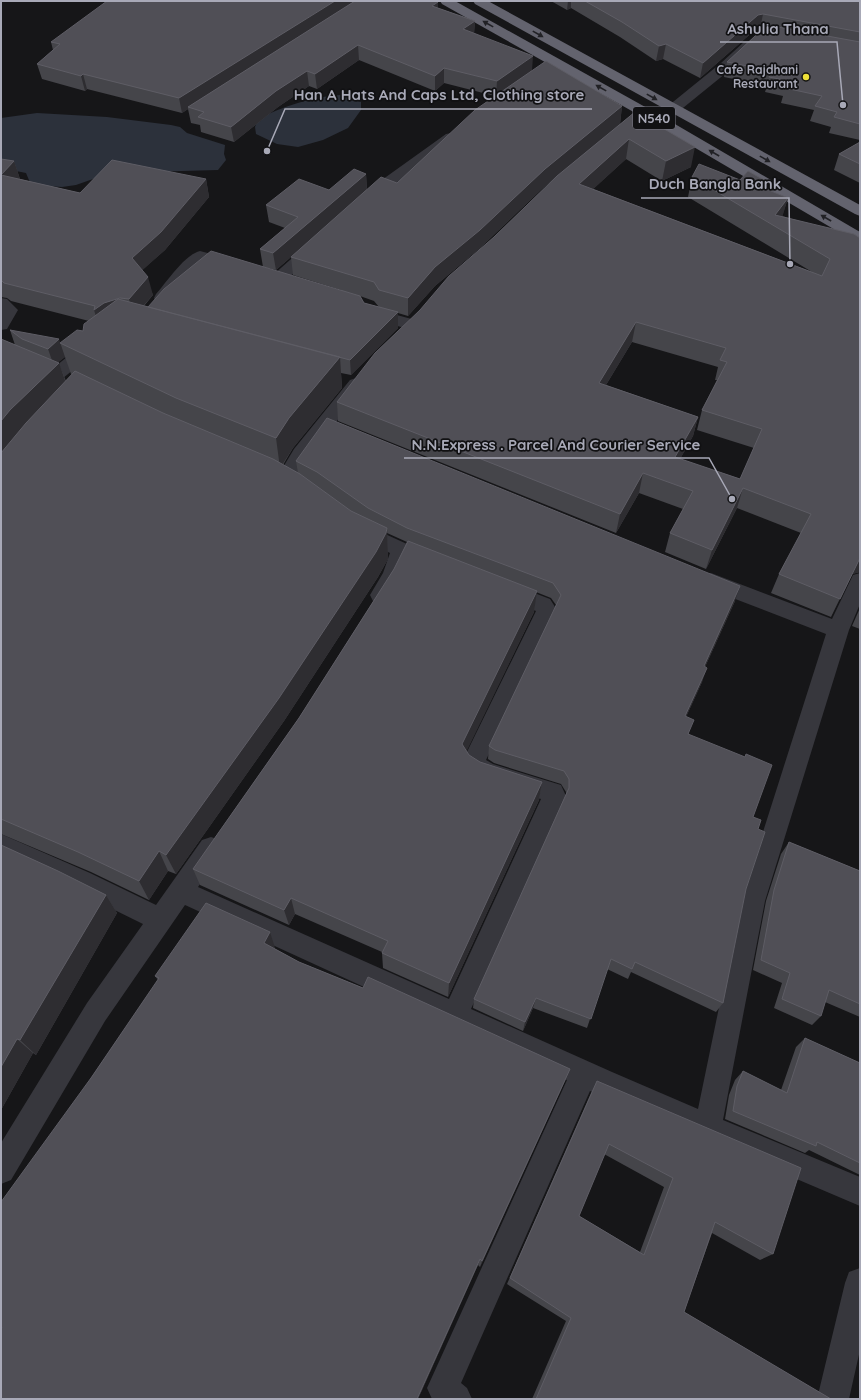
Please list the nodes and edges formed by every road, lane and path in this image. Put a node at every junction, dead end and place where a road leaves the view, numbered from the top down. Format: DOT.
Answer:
graph roads {
  1 [pos="446,1"];
  2 [pos="479,1"];
  3 [pos="760,34"];
  4 [pos="556,62"];
  5 [pos="543,72"];
  6 [pos="673,108"];
  7 [pos="651,116"];
  8 [pos="632,123"];
  9 [pos="461,131"];
  10 [pos="361,206"];
  11 [pos="860,211"];
  12 [pos="326,237"];
  13 [pos="860,238"];
  14 [pos="243,268"];
  15 [pos="299,284"];
  16 [pos="1,303"];
  17 [pos="361,304"];
  18 [pos="153,308"];
  19 [pos="1,325"];
  20 [pos="104,336"];
  21 [pos="398,340"];
  22 [pos="36,367"];
  23 [pos="56,375"];
  24 [pos="354,379"];
  25 [pos="76,385"];
  26 [pos="304,490"];
  27 [pos="342,517"];
  28 [pos="400,549"];
  29 [pos="421,558"];
  30 [pos="697,575"];
  31 [pos="860,581"];
  32 [pos="486,583"];
  33 [pos="370,609"];
  34 [pos="838,630"];
  35 [pos="220,834"];
  36 [pos="1,845"];
  37 [pos="180,892"];
  38 [pos="160,920"];
  39 [pos="455,1015"];
  40 [pos="584,1074"];
  41 [pos="708,1127"];
  42 [pos="1,1170"];
  43 [pos="860,1192"];
  44 [pos="860,1283"];
  45 [pos="456,1399"];
  46 [pos="833,1399"];
  4 -- 1 [label="highway, N540, one-way"];
  2 -- 6 [label="highway, N540, one-way"];
  3 -- 6 [label="street"];
  4 -- 5 [label="street"];
  7 -- 4 [label="highway, N540, one-way"];
  6 -- 11 [label="highway, N540, one-way"];
  7 -- 8 [label="street"];
  13 -- 7 [label="highway, N540, one-way"];
  9 -- 10 [label="street"];
  12 -- 15 [label="street"];
  14 -- 18 [label="street"];
  16 -- 19 [label="street"];
  17 -- 21 [label="street"];
  20 -- 23 [label="street"];
  22 -- 23 [label="street"];
  23 -- 25 [label="street"];
  24 -- 26 [label="street"];
  27 -- 28 [label="street"];
  28 -- 29 [label="street"];
  28 -- 33 [label="street"];
  30 -- 34 [label="street"];
  31 -- 34 [label="street"];
  32 -- 39 [label="street"];
  34 -- 41 [label="street"];
  35 -- 37 [label="street"];
  36 -- 38 [label="street"];
  37 -- 38 [label="street"];
  37 -- 39 [label="street"];
  38 -- 42 [label="street"];
  39 -- 40 [label="street"];
  40 -- 41 [label="street"];
  40 -- 45 [label="street"];
  41 -- 43 [label="street"];
  44 -- 46 [label="street"];
}
